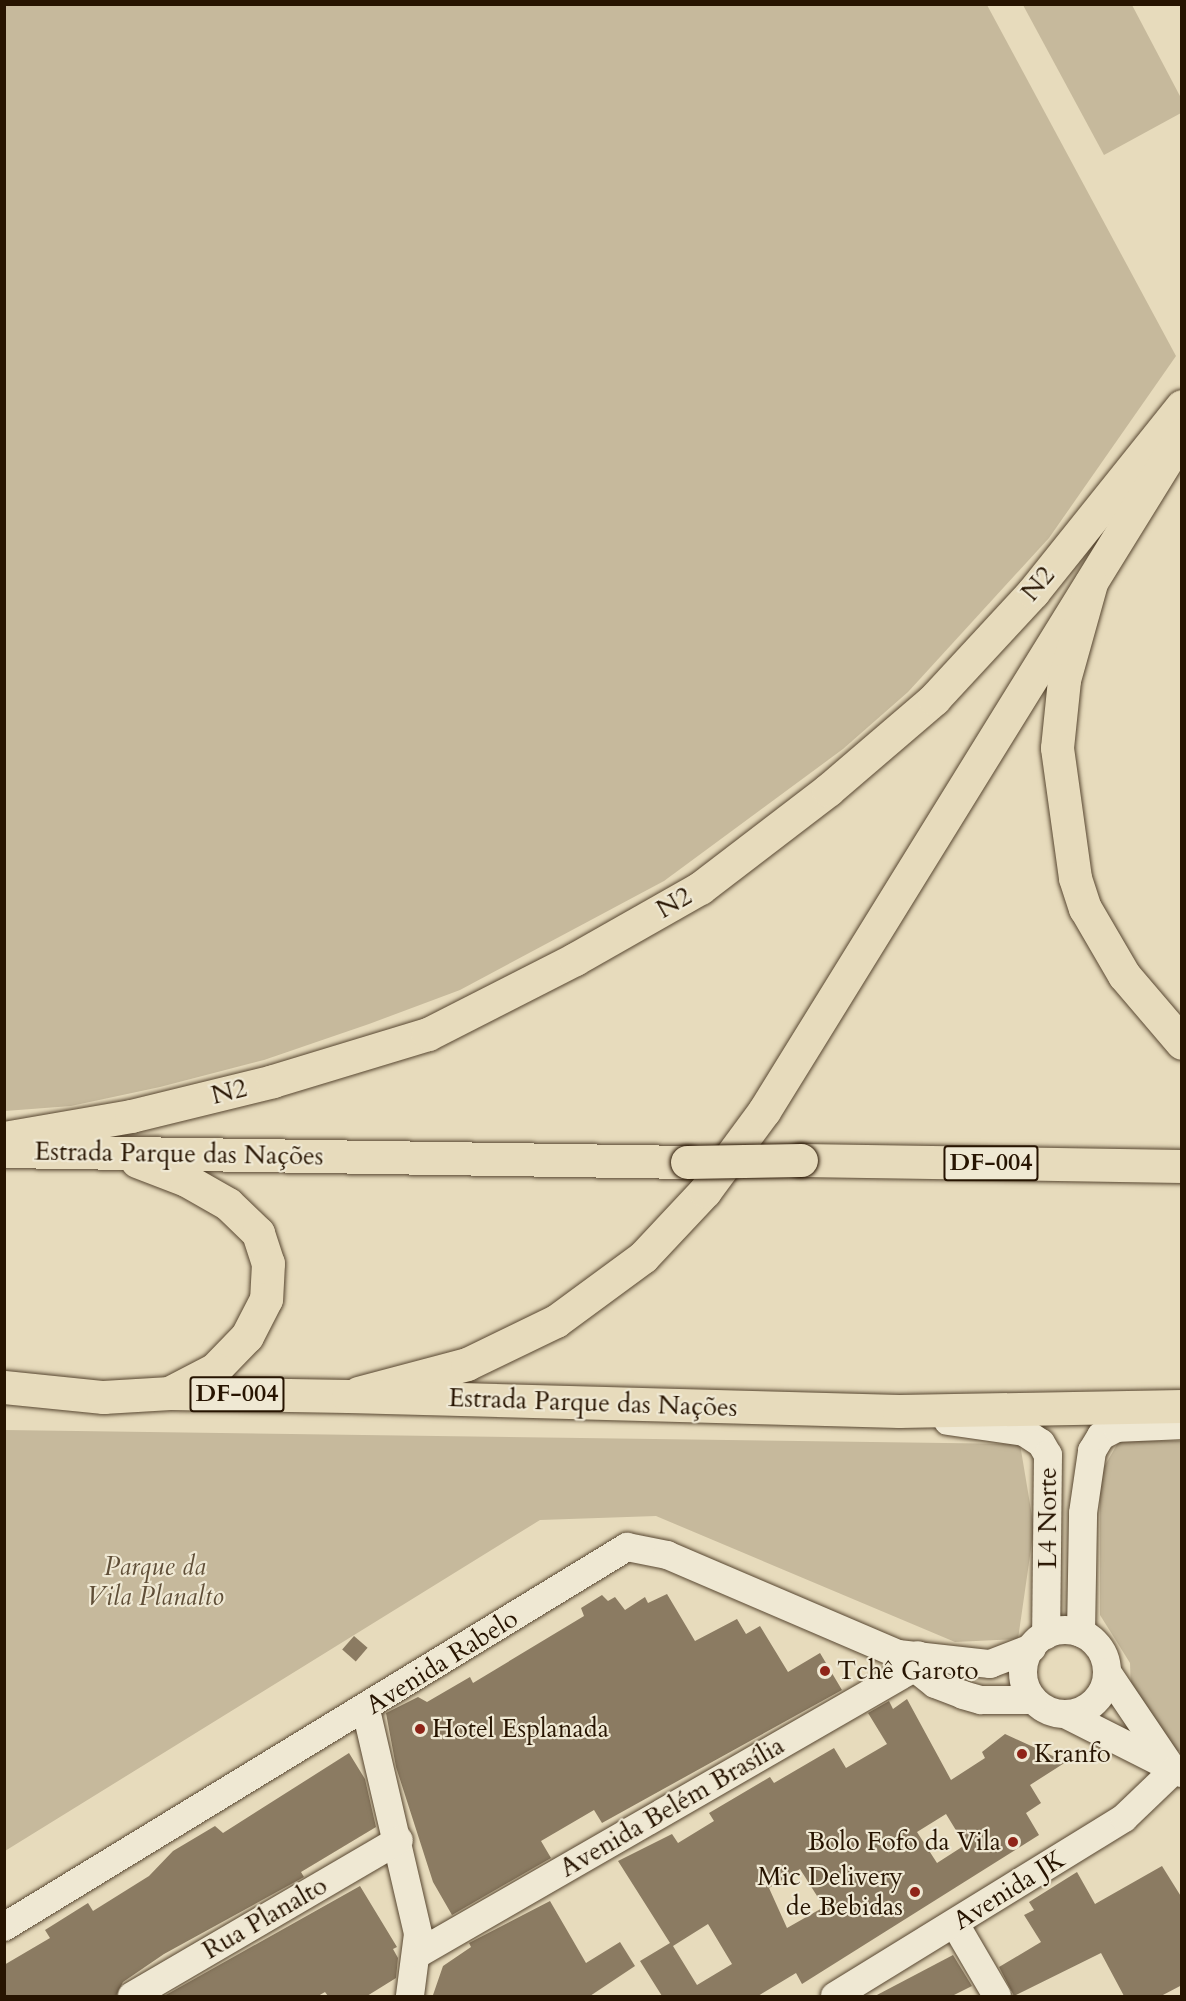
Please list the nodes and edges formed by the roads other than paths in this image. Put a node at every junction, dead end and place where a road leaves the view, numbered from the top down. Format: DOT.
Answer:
graph roads {
  1 [pos="1182,406"];
  2 [pos="1182,435"];
  3 [pos="1091,583"];
  4 [pos="1182,1043"];
  5 [pos="4,1138"];
  6 [pos="4,1151"];
  7 [pos="113,1153"];
  8 [pos="1182,1166"];
  9 [pos="4,1386"];
  10 [pos="170,1393"];
  11 [pos="348,1395"];
  12 [pos="1182,1406"];
  13 [pos="899,1412"];
  14 [pos="1182,1425"];
  15 [pos="1081,1634"];
  16 [pos="1039,1641"];
  17 [pos="909,1660"];
  18 [pos="1107,1672"];
  19 [pos="1033,1700"];
  20 [pos="366,1710"];
  21 [pos="1065,1714"];
  22 [pos="1178,1772"];
  23 [pos="399,1840"];
  24 [pos="955,1924"];
  25 [pos="4,1927"];
  26 [pos="419,1953"];
  27 [pos="132,1996"];
  28 [pos="410,1996"];
  29 [pos="835,1996"];
  30 [pos="997,1996"];
  1 -- 5 [label="main road, N2"];
  2 -- 3 [label="main road, N2"];
  3 -- 4 [label="main road"];
  3 -- 11 [label="main road, N2"];
  6 -- 7 [label="main road, Estrada Parque das Nações / DF-004"];
  7 -- 8 [label="main road, Estrada Parque das Nações / DF-004, bridge"];
  7 -- 10 [label="main road"];
  9 -- 10 [label="main road, Estrada Parque das Nações / DF-004"];
  10 -- 11 [label="main road, Estrada Parque das Nações / DF-004"];
  11 -- 13 [label="main road, Estrada Parque das Nações / DF-004"];
  12 -- 13 [label="main road, Estrada Parque das Nações / DF-004"];
  13 -- 16 [label="street, L4 Norte"];
  14 -- 15 [label="street, L4 Norte"];
  15 -- 16 [label="street"];
  15 -- 18 [label="street"];
  16 -- 17 [label="street"];
  16 -- 19 [label="street"];
  17 -- 19 [label="street"];
  17 -- 20 [label="street, Avenida Rabelo"];
  17 -- 26 [label="street, Avenida Belém Brasília"];
  18 -- 21 [label="street"];
  18 -- 22 [label="street"];
  19 -- 21 [label="street"];
  20 -- 23 [label="street"];
  20 -- 25 [label="street, Avenida Rabelo"];
  21 -- 22 [label="street"];
  22 -- 24 [label="street, Avenida JK"];
  23 -- 26 [label="street"];
  23 -- 27 [label="street, Rua Planalto"];
  24 -- 29 [label="street, Avenida JK"];
  24 -- 30 [label="street"];
  26 -- 28 [label="street"];
}
